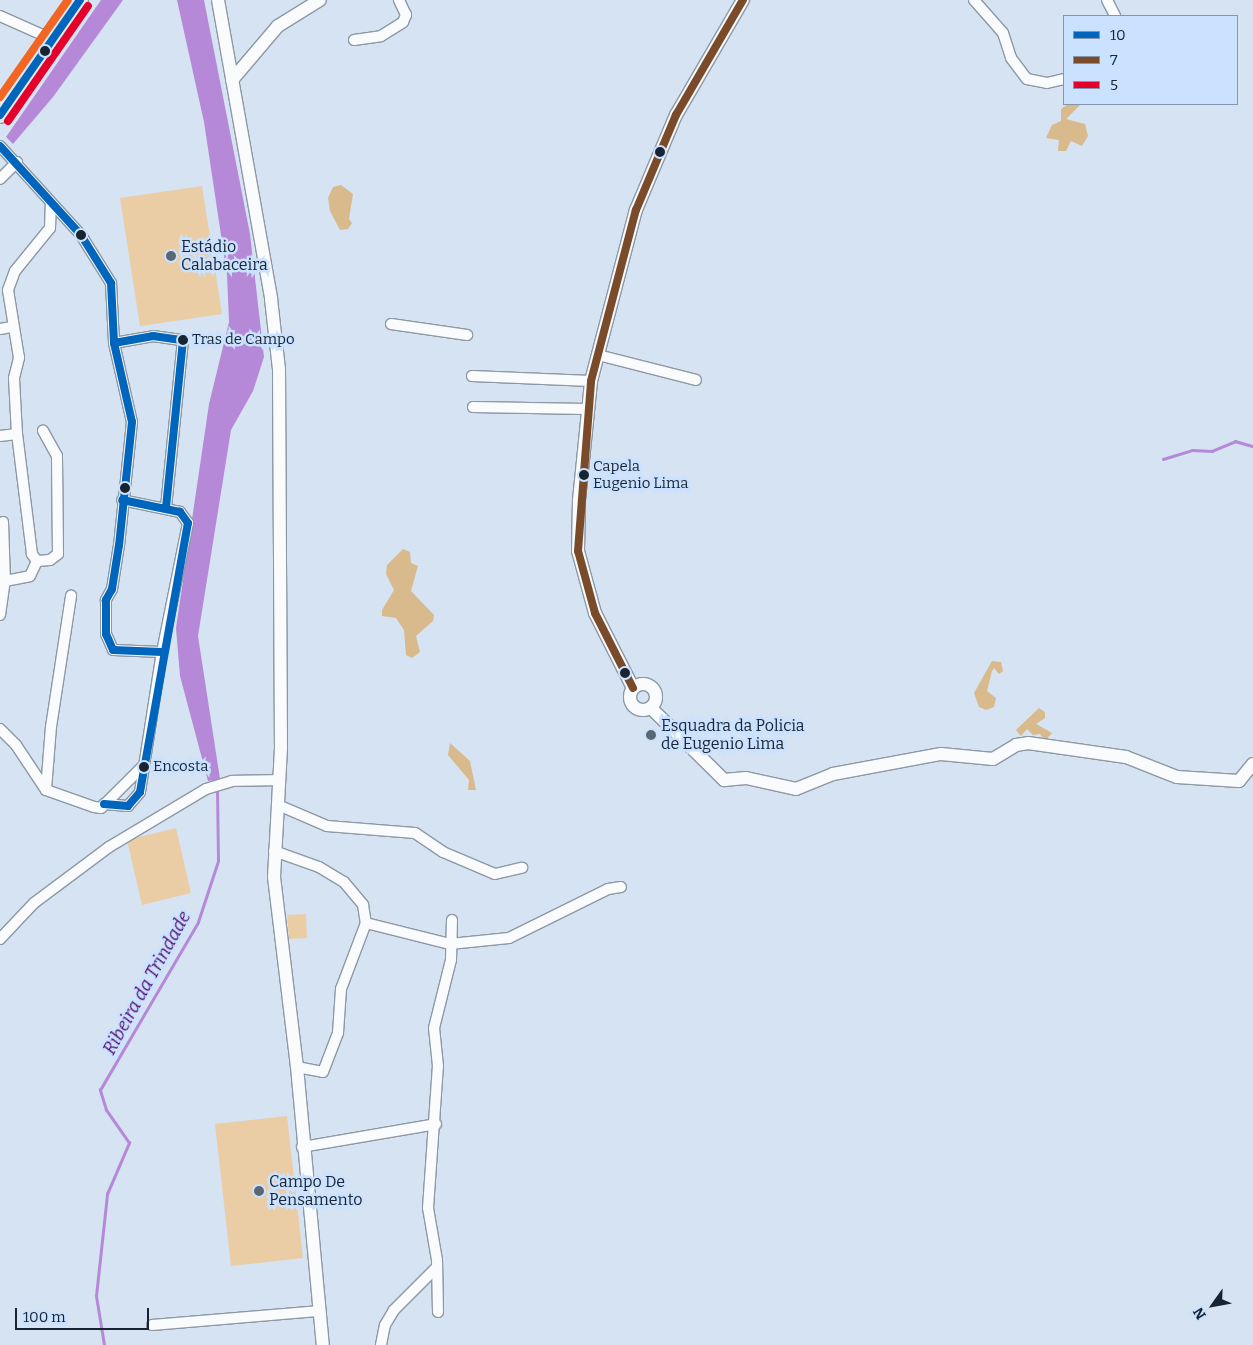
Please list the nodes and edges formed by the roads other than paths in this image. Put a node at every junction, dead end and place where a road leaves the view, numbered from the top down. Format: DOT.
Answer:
graph roads {
  1 [pos="218,0"];
  2 [pos="320,0"];
  3 [pos="399,0"];
  4 [pos="743,0"];
  5 [pos="974,0"];
  6 [pos="1107,0"];
  7 [pos="77,1"];
  8 [pos="1114,15"];
  9 [pos="0,16"];
  10 [pos="54,40"];
  11 [pos="354,40"];
  12 [pos="1063,78"];
  13 [pos="232,80"];
  14 [pos="0,115"];
  15 [pos="0,146"];
  16 [pos="14,159"];
  17 [pos="0,179"];
  18 [pos="52,203"];
  19 [pos="391,324"];
  20 [pos="11,327"];
  21 [pos="0,329"];
  22 [pos="467,334"];
  23 [pos="114,343"];
  24 [pos="598,355"];
  25 [pos="472,376"];
  26 [pos="696,380"];
  27 [pos="591,381"];
  28 [pos="473,407"];
  29 [pos="586,410"];
  30 [pos="43,431"];
  31 [pos="17,434"];
  32 [pos="0,436"];
  33 [pos="122,500"];
  34 [pos="166,508"];
  35 [pos="4,522"];
  36 [pos="37,561"];
  37 [pos="5,580"];
  38 [pos="71,596"];
  39 [pos="0,615"];
  40 [pos="162,652"];
  41 [pos="633,688"];
  42 [pos="651,708"];
  43 [pos="0,730"];
  44 [pos="1253,764"];
  45 [pos="142,767"];
  46 [pos="278,780"];
  47 [pos="46,790"];
  48 [pos="104,804"];
  49 [pos="278,806"];
  50 [pos="274,851"];
  51 [pos="522,868"];
  52 [pos="621,887"];
  53 [pos="452,920"];
  54 [pos="366,923"];
  55 [pos="0,939"];
  56 [pos="450,944"];
  57 [pos="297,1067"];
  58 [pos="436,1124"];
  59 [pos="302,1147"];
  60 [pos="436,1268"];
  61 [pos="320,1311"];
  62 [pos="438,1312"];
  63 [pos="152,1325"];
  64 [pos="323,1345"];
  65 [pos="381,1345"];
  1 -- 13 [label="street"];
  2 -- 13 [label="street"];
  3 -- 11 [label="street"];
  4 -- 24 [label="street"];
  5 -- 12 [label="street"];
  6 -- 8 [label="street"];
  7 -- 10 [label="main road"];
  9 -- 10 [label="street"];
  10 -- 14 [label="main road"];
  13 -- 46 [label="street"];
  15 -- 16 [label="street"];
  16 -- 17 [label="street"];
  16 -- 18 [label="street"];
  18 -- 20 [label="street"];
  18 -- 23 [label="street"];
  19 -- 22 [label="street"];
  20 -- 21 [label="street"];
  20 -- 31 [label="street"];
  23 -- 33 [label="street"];
  23 -- 34 [label="street"];
  24 -- 26 [label="street"];
  24 -- 27 [label="street"];
  25 -- 27 [label="street"];
  27 -- 29 [label="street"];
  28 -- 29 [label="street"];
  29 -- 41 [label="street"];
  30 -- 36 [label="street"];
  31 -- 32 [label="street"];
  31 -- 36 [label="street"];
  33 -- 34 [label="street"];
  33 -- 40 [label="street"];
  34 -- 40 [label="street"];
  35 -- 37 [label="street"];
  36 -- 37 [label="street"];
  37 -- 39 [label="street"];
  38 -- 47 [label="street"];
  40 -- 45 [label="street"];
  41 -- 42 [label="street"];
  41 -- 42 [label="street"];
  42 -- 44 [label="street"];
  43 -- 47 [label="street"];
  45 -- 48 [label="street"];
  45 -- 48 [label="street"];
  46 -- 49 [label="street"];
  46 -- 55 [label="street"];
  47 -- 48 [label="street"];
  49 -- 50 [label="street"];
  49 -- 51 [label="street"];
  50 -- 54 [label="street"];
  50 -- 57 [label="street"];
  52 -- 56 [label="street"];
  53 -- 56 [label="street"];
  54 -- 56 [label="street"];
  54 -- 57 [label="street"];
  56 -- 58 [label="street"];
  57 -- 59 [label="street"];
  58 -- 59 [label="street"];
  58 -- 60 [label="street"];
  59 -- 61 [label="street"];
  60 -- 62 [label="street"];
  60 -- 65 [label="street"];
  61 -- 63 [label="street"];
  61 -- 64 [label="street"];
}
